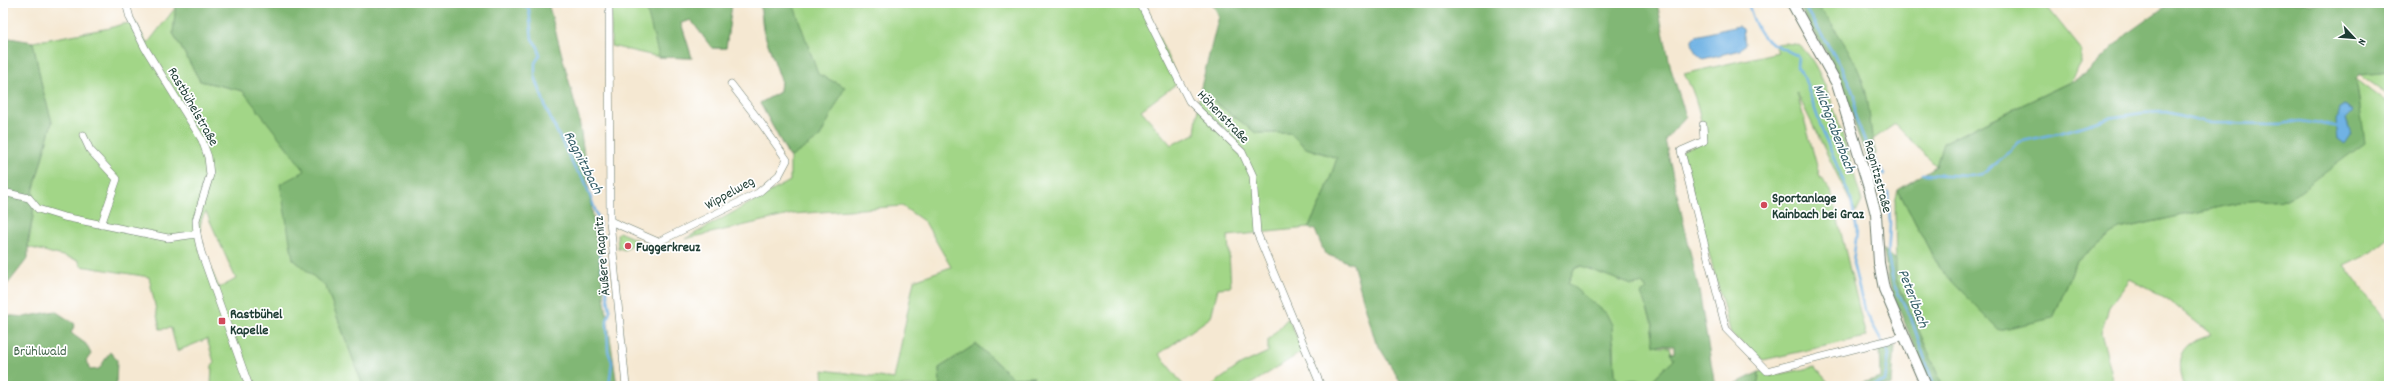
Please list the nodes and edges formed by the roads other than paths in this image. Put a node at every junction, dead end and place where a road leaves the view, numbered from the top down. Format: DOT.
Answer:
graph roads {
  1 [pos="126,3"];
  2 [pos="608,3"];
  3 [pos="1140,3"];
  4 [pos="1792,3"];
  5 [pos="731,84"];
  6 [pos="1703,125"];
  7 [pos="83,135"];
  8 [pos="3,192"];
  9 [pos="610,221"];
  10 [pos="102,224"];
  11 [pos="196,234"];
  12 [pos="1905,336"];
  13 [pos="249,386"];
  14 [pos="626,386"];
  15 [pos="1321,386"];
  16 [pos="1926,386"];
  1 -- 11 [label="street, Rastbühelstraße"];
  2 -- 9 [label="street, Äußere Ragnitz"];
  3 -- 15 [label="street, Höhenstraße"];
  4 -- 12 [label="main road, Ragnitzstraße"];
  5 -- 9 [label="street, Wippelweg"];
  6 -- 12 [label="street"];
  7 -- 10 [label="street"];
  8 -- 10 [label="street"];
  9 -- 14 [label="street, Äußere Ragnitz"];
  10 -- 11 [label="street"];
  11 -- 13 [label="street, Rastbühelstraße"];
  12 -- 16 [label="main road, Ragnitzstraße"];
}
